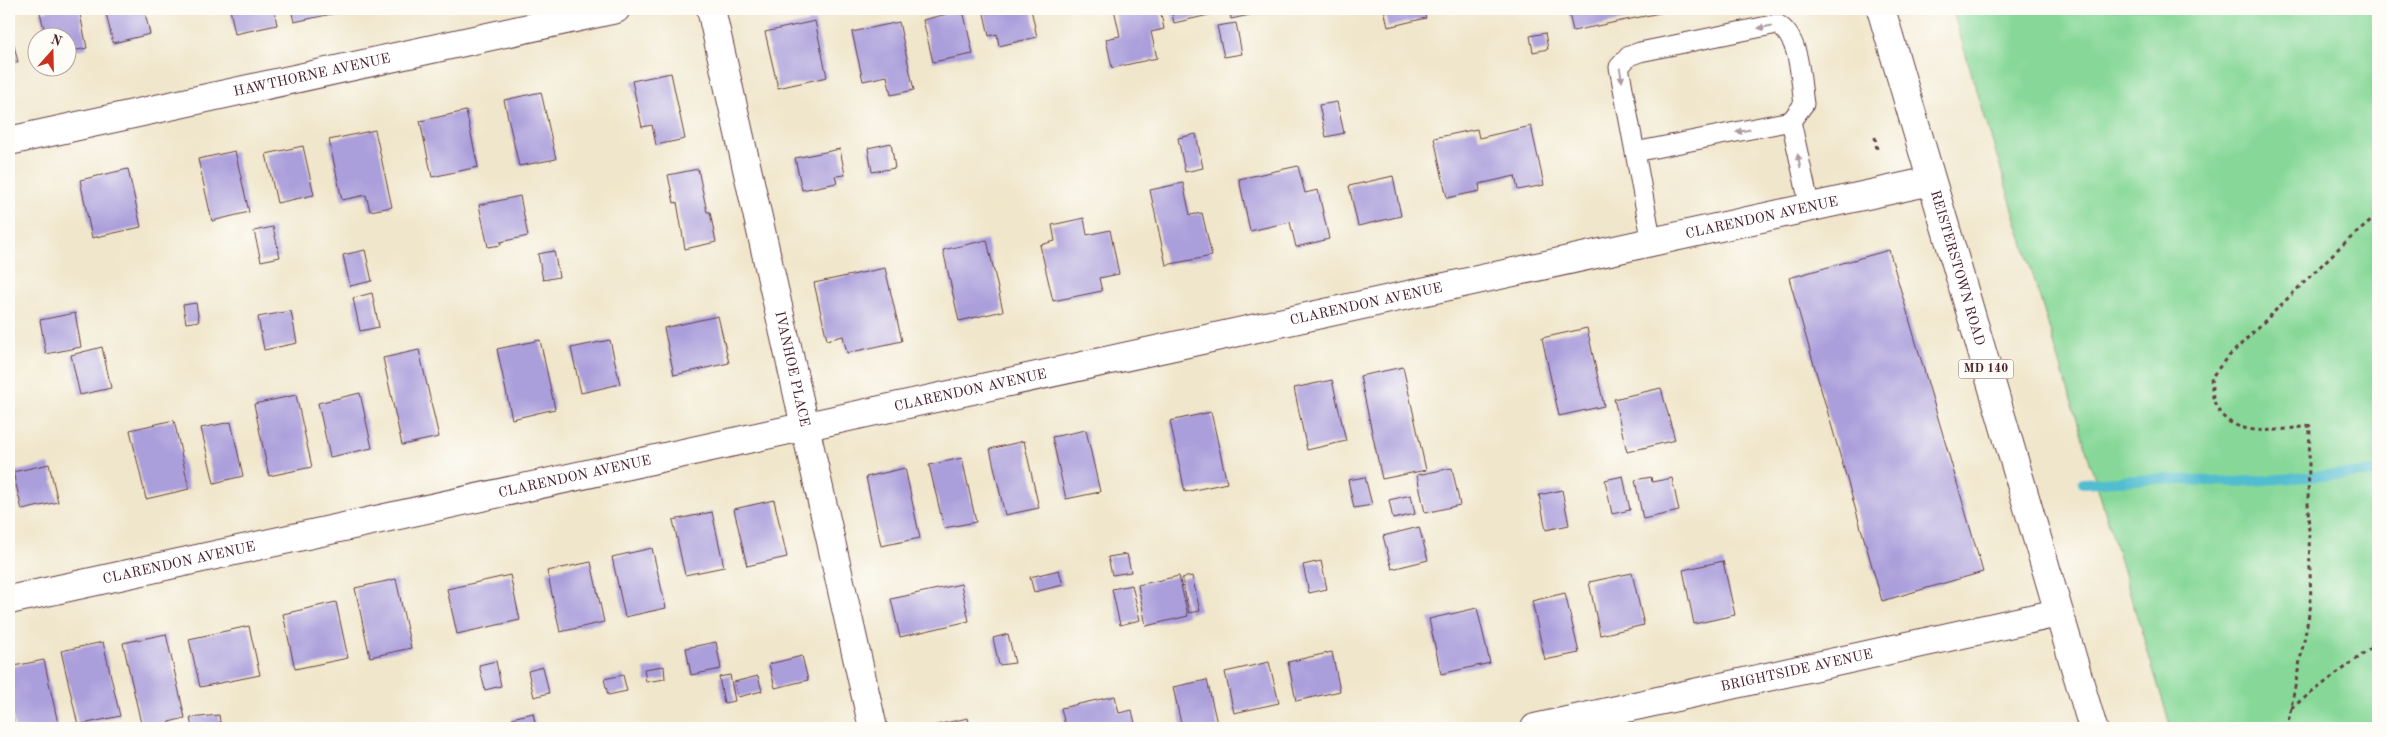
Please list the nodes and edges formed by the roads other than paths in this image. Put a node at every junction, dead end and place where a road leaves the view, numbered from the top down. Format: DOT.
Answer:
graph roads {
  1 [pos="616,9"];
  2 [pos="711,9"];
  3 [pos="1882,9"];
  4 [pos="1791,121"];
  5 [pos="9,142"];
  6 [pos="1635,152"];
  7 [pos="1931,181"];
  8 [pos="1810,208"];
  9 [pos="1652,243"];
  10 [pos="806,426"];
  11 [pos="9,600"];
  12 [pos="2058,612"];
  13 [pos="873,728"];
  14 [pos="1535,728"];
  15 [pos="2094,728"];
  1 -- 5 [label="street, HAWTHORNE AVENUE"];
  2 -- 10 [label="street, IVANHOE PLACE"];
  3 -- 7 [label="street, REISTERSTOWN ROAD / MD 140"];
  4 -- 6 [label="lane, one-way"];
  4 -- 6 [label="lane, one-way"];
  8 -- 4 [label="lane, one-way"];
  6 -- 9 [label="lane"];
  7 -- 8 [label="street, CLARENDON AVENUE"];
  7 -- 12 [label="street, REISTERSTOWN ROAD / MD 140"];
  8 -- 9 [label="street, CLARENDON AVENUE"];
  9 -- 10 [label="street, CLARENDON AVENUE"];
  10 -- 11 [label="street, CLARENDON AVENUE"];
  10 -- 13 [label="street, IVANHOE PLACE"];
  12 -- 14 [label="street, BRIGHTSIDE AVENUE"];
  12 -- 15 [label="street, REISTERSTOWN ROAD / MD 140"];
}
